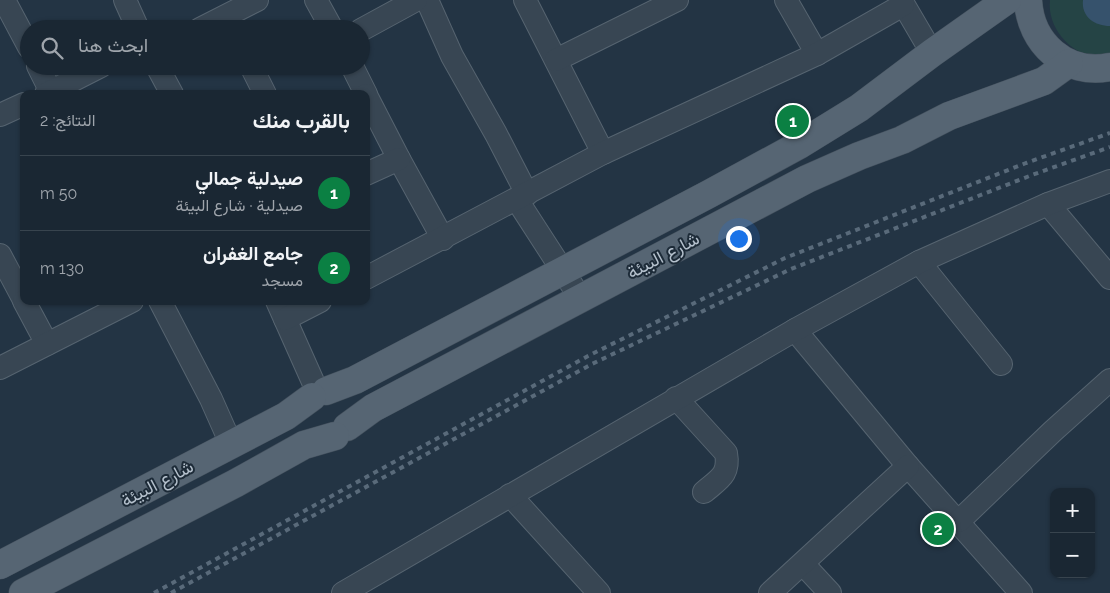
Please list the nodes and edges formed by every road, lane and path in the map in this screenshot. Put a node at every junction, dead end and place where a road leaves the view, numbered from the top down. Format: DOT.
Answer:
graph roads {
  1 [pos="4,0"];
  2 [pos="125,0"];
  3 [pos="257,0"];
  4 [pos="316,0"];
  5 [pos="416,0"];
  6 [pos="427,0"];
  7 [pos="525,0"];
  8 [pos="678,0"];
  9 [pos="786,0"];
  10 [pos="1007,0"];
  11 [pos="1028,0"];
  12 [pos="902,3"];
  13 [pos="134,20"];
  14 [pos="232,20"];
  15 [pos="327,20"];
  16 [pos="370,25"];
  17 [pos="20,30"];
  18 [pos="932,53"];
  19 [pos="817,54"];
  20 [pos="556,60"];
  21 [pos="1070,63"];
  22 [pos="1110,67"];
  23 [pos="42,75"];
  24 [pos="84,75"];
  25 [pos="162,75"];
  26 [pos="256,75"];
  27 [pos="356,75"];
  28 [pos="49,90"];
  29 [pos="56,90"];
  30 [pos="170,90"];
  31 [pos="263,90"];
  32 [pos="364,90"];
  33 [pos="370,102"];
  34 [pos="20,106"];
  35 [pos="0,115"];
  36 [pos="603,153"];
  37 [pos="399,159"];
  38 [pos="370,172"];
  39 [pos="1110,181"];
  40 [pos="522,197"];
  41 [pos="1048,204"];
  42 [pos="443,239"];
  43 [pos="0,255"];
  44 [pos="919,262"];
  45 [pos="562,270"];
  46 [pos="370,276"];
  47 [pos="1110,278"];
  48 [pos="526,289"];
  49 [pos="20,293"];
  50 [pos="581,299"];
  51 [pos="26,305"];
  52 [pos="124,305"];
  53 [pos="162,305"];
  54 [pos="303,305"];
  55 [pos="281,310"];
  56 [pos="541,320"];
  57 [pos="795,330"];
  58 [pos="47,344"];
  59 [pos="1001,364"];
  60 [pos="0,368"];
  61 [pos="1110,380"];
  62 [pos="319,394"];
  63 [pos="676,398"];
  64 [pos="341,432"];
  65 [pos="231,444"];
  66 [pos="908,466"];
  67 [pos="704,492"];
  68 [pos="510,495"];
  69 [pos="959,522"];
  70 [pos="803,564"];
  71 [pos="0,565"];
  72 [pos="23,593"];
  73 [pos="343,593"];
  74 [pos="599,593"];
  75 [pos="770,593"];
  76 [pos="830,593"];
  77 [pos="1021,593"];
  1 -- 17 [label="street"];
  2 -- 13 [label="street"];
  3 -- 14 [label="street"];
  4 -- 15 [label="street"];
  5 -- 16 [label="street"];
  6 -- 40 [label="street"];
  7 -- 20 [label="street"];
  8 -- 20 [label="street"];
  9 -- 19 [label="street"];
  10 -- 18 [label="main road, شارع البيئة"];
  11 -- 21 [label="main road"];
  12 -- 18 [label="street"];
  12 -- 19 [label="street"];
  18 -- 45 [label="main road, شارع البيئة"];
  19 -- 36 [label="street"];
  20 -- 36 [label="street"];
  21 -- 22 [label="main road"];
  21 -- 50 [label="main road, شارع البيئة"];
  23 -- 28 [label="street"];
  24 -- 29 [label="street"];
  25 -- 30 [label="street"];
  26 -- 31 [label="street"];
  27 -- 32 [label="street"];
  33 -- 37 [label="street"];
  34 -- 35 [label="street"];
  36 -- 40 [label="street"];
  37 -- 38 [label="street"];
  37 -- 42 [label="street"];
  39 -- 41 [label="street"];
  40 -- 42 [label="street"];
  40 -- 45 [label="street"];
  41 -- 44 [label="street"];
  41 -- 47 [label="street"];
  42 -- 46 [label="street"];
  43 -- 49 [label="street"];
  44 -- 57 [label="street"];
  44 -- 59 [label="street"];
  45 -- 48 [label="main road, شارع البيئة"];
  45 -- 50 [label="street"];
  48 -- 56 [label="main road"];
  48 -- 62 [label="main road, شارع البيئة"];
  50 -- 56 [label="main road, شارع البيئة"];
  51 -- 58 [label="street"];
  52 -- 58 [label="street"];
  53 -- 65 [label="street"];
  54 -- 55 [label="street"];
  55 -- 62 [label="street"];
  56 -- 64 [label="main road, شارع البيئة"];
  57 -- 63 [label="street"];
  57 -- 66 [label="street"];
  58 -- 60 [label="street"];
  61 -- 69 [label="street"];
  62 -- 64 [label="main road"];
  62 -- 64 [label="main road"];
  62 -- 65 [label="main road, شارع البيئة"];
  63 -- 67 [label="street"];
  63 -- 68 [label="street"];
  64 -- 72 [label="main road, شارع البيئة"];
  65 -- 71 [label="main road, شارع البيئة"];
  66 -- 69 [label="street"];
  66 -- 70 [label="street"];
  68 -- 73 [label="street"];
  68 -- 74 [label="street"];
  69 -- 77 [label="street"];
  70 -- 75 [label="street"];
  70 -- 76 [label="street"];
}
